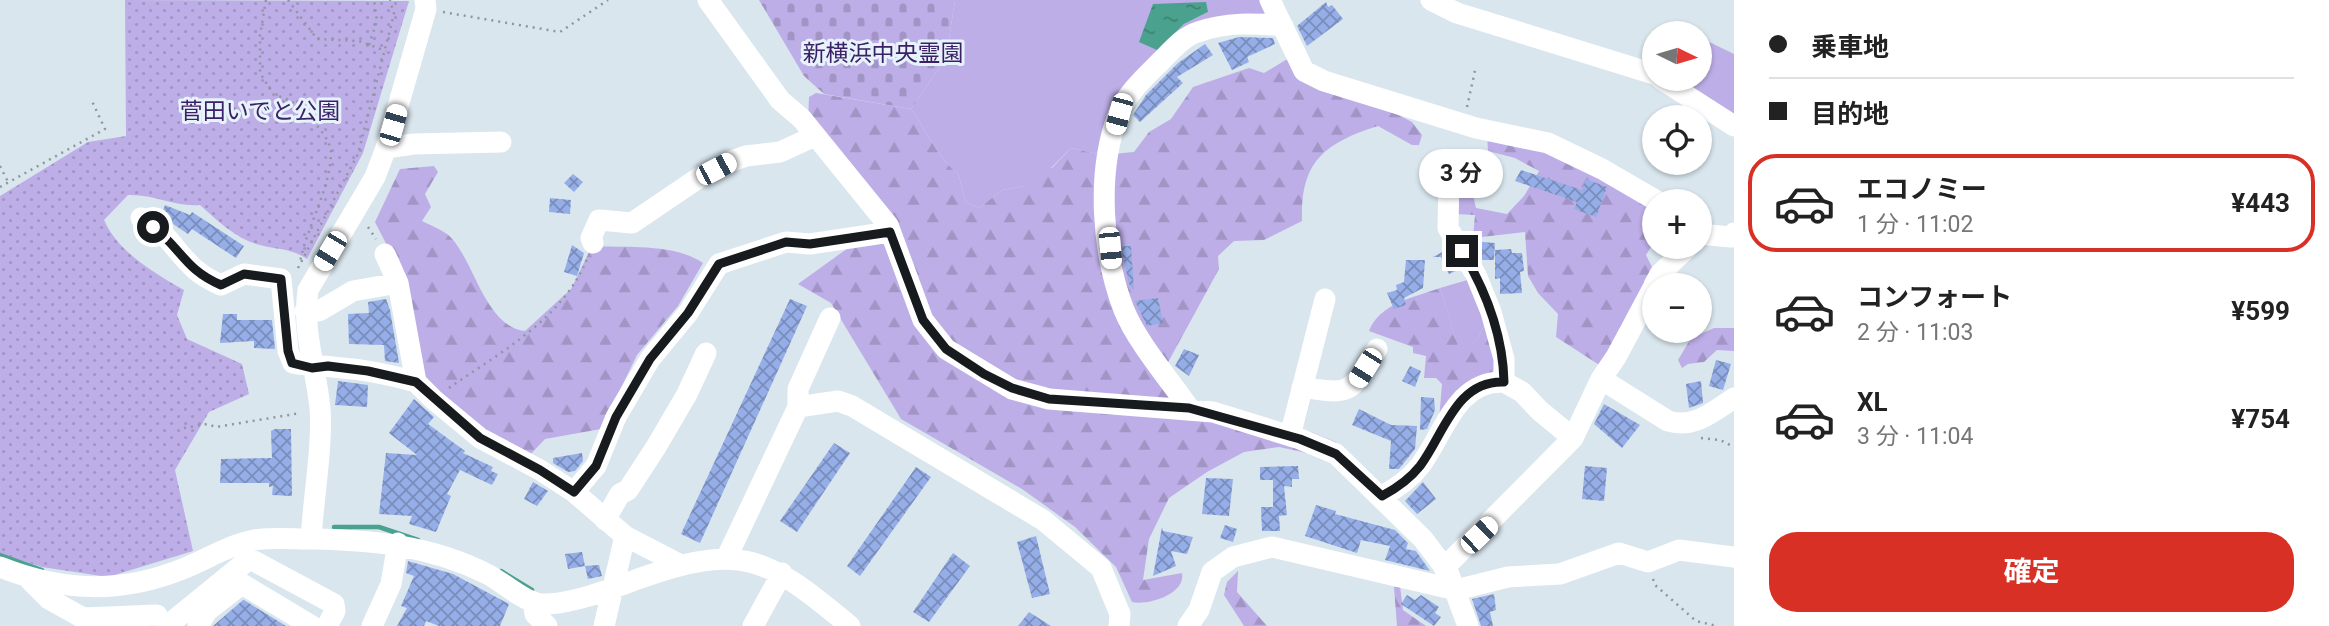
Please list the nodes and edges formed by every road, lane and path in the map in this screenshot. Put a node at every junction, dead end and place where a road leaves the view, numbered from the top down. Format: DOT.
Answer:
graph roads {
  1 [pos="266,0"];
  2 [pos="288,0"];
  3 [pos="374,0"];
  4 [pos="390,0"];
  5 [pos="608,0"];
  6 [pos="708,0"];
  7 [pos="1270,0"];
  8 [pos="1431,0"];
  9 [pos="426,4"];
  10 [pos="1283,26"];
  11 [pos="369,45"];
  12 [pos="386,51"];
  13 [pos="1476,66"];
  14 [pos="1642,70"];
  15 [pos="1680,91"];
  16 [pos="91,99"];
  17 [pos="1463,124"];
  18 [pos="1734,126"];
  19 [pos="815,136"];
  20 [pos="501,142"];
  21 [pos="386,149"];
  22 [pos="0,166"];
  23 [pos="1449,176"];
  24 [pos="8,183"];
  25 [pos="0,187"];
  26 [pos="1642,192"];
  27 [pos="356,207"];
  28 [pos="141,218"];
  29 [pos="890,232"];
  30 [pos="1734,233"];
  31 [pos="1712,236"];
  32 [pos="593,243"];
  33 [pos="385,254"];
  34 [pos="1676,259"];
  35 [pos="1661,273"];
  36 [pos="398,283"];
  37 [pos="303,285"];
  38 [pos="1325,299"];
  39 [pos="1642,309"];
  40 [pos="830,318"];
  41 [pos="1377,349"];
  42 [pos="706,353"];
  43 [pos="312,368"];
  44 [pos="1601,379"];
  45 [pos="416,382"];
  46 [pos="1504,382"];
  47 [pos="1302,387"];
  48 [pos="1734,398"];
  49 [pos="433,399"];
  50 [pos="798,407"];
  51 [pos="1189,408"];
  52 [pos="320,410"];
  53 [pos="184,428"];
  54 [pos="1290,436"];
  55 [pos="1573,438"];
  56 [pos="1698,438"];
  57 [pos="1734,447"];
  58 [pos="574,492"];
  59 [pos="1382,496"];
  60 [pos="605,520"];
  61 [pos="625,536"];
  62 [pos="311,539"];
  63 [pos="398,543"];
  64 [pos="240,545"];
  65 [pos="1734,557"];
  66 [pos="726,559"];
  67 [pos="1648,562"];
  68 [pos="679,564"];
  69 [pos="0,567"];
  70 [pos="1444,568"];
  71 [pos="782,573"];
  72 [pos="28,578"];
  73 [pos="611,588"];
  74 [pos="1456,590"];
  75 [pos="533,602"];
  76 [pos="157,622"];
  77 [pos="198,626"];
  78 [pos="312,626"];
  79 [pos="327,626"];
  80 [pos="372,626"];
  81 [pos="547,626"];
  82 [pos="604,626"];
  83 [pos="753,626"];
  84 [pos="850,626"];
  85 [pos="1119,626"];
  86 [pos="1188,626"];
  87 [pos="1468,626"];
  88 [pos="1717,626"];
  1 -- 37 [label="path"];
  2 -- 11 [label="path"];
  3 -- 11 [label="path"];
  4 -- 12 [label="path"];
  5 -- 9 [label="path"];
  6 -- 19 [label="street"];
  7 -- 10 [label="street"];
  8 -- 14 [label="street"];
  9 -- 21 [label="street"];
  10 -- 17 [label="street"];
  10 -- 51 [label="street"];
  11 -- 12 [label="path"];
  12 -- 37 [label="path"];
  13 -- 17 [label="path"];
  15 -- 18 [label="street"];
  16 -- 24 [label="path"];
  17 -- 26 [label="street"];
  19 -- 29 [label="street"];
  19 -- 32 [label="street"];
  20 -- 21 [label="street"];
  21 -- 27 [label="street"];
  22 -- 24 [label="path"];
  23 -- 46 [label="street"];
  24 -- 25 [label="path"];
  27 -- 33 [label="path"];
  27 -- 37 [label="street"];
  28 -- 43 [label="street"];
  29 -- 51 [label="street"];
  29 -- 58 [label="street"];
  30 -- 31 [label="street"];
  32 -- 49 [label="path"];
  33 -- 36 [label="street"];
  34 -- 35 [label="street"];
  36 -- 37 [label="street"];
  36 -- 45 [label="street"];
  37 -- 43 [label="street"];
  38 -- 47 [label="street"];
  39 -- 44 [label="street"];
  40 -- 50 [label="street"];
  41 -- 47 [label="street"];
  42 -- 60 [label="street"];
  43 -- 45 [label="street"];
  43 -- 52 [label="street"];
  44 -- 48 [label="street"];
  44 -- 55 [label="street"];
  45 -- 49 [label="street"];
  46 -- 55 [label="street"];
  46 -- 59 [label="street"];
  47 -- 54 [label="street"];
  49 -- 58 [label="street"];
  50 -- 66 [label="street"];
  50 -- 85 [label="street"];
  51 -- 54 [label="street"];
  52 -- 53 [label="path"];
  52 -- 62 [label="street"];
  54 -- 59 [label="street"];
  55 -- 70 [label="street"];
  56 -- 57 [label="path"];
  58 -- 60 [label="street"];
  59 -- 70 [label="street"];
  60 -- 61 [label="street"];
  61 -- 68 [label="street"];
  61 -- 73 [label="street"];
  62 -- 63 [label="street"];
  62 -- 64 [label="street"];
  63 -- 75 [label="street"];
  63 -- 80 [label="street"];
  64 -- 72 [label="street"];
  64 -- 76 [label="street"];
  65 -- 67 [label="street"];
  66 -- 68 [label="street"];
  66 -- 71 [label="street"];
  67 -- 74 [label="street"];
  67 -- 88 [label="path"];
  68 -- 73 [label="street"];
  69 -- 72 [label="street"];
  70 -- 74 [label="street"];
  71 -- 83 [label="street"];
  71 -- 84 [label="street"];
  72 -- 76 [label="street"];
  73 -- 75 [label="street"];
  73 -- 82 [label="street"];
  74 -- 86 [label="street"];
  74 -- 87 [label="street"];
  75 -- 81 [label="street"];
  76 -- 79 [label="street"];
  77 -- 78 [label="street"];
}
